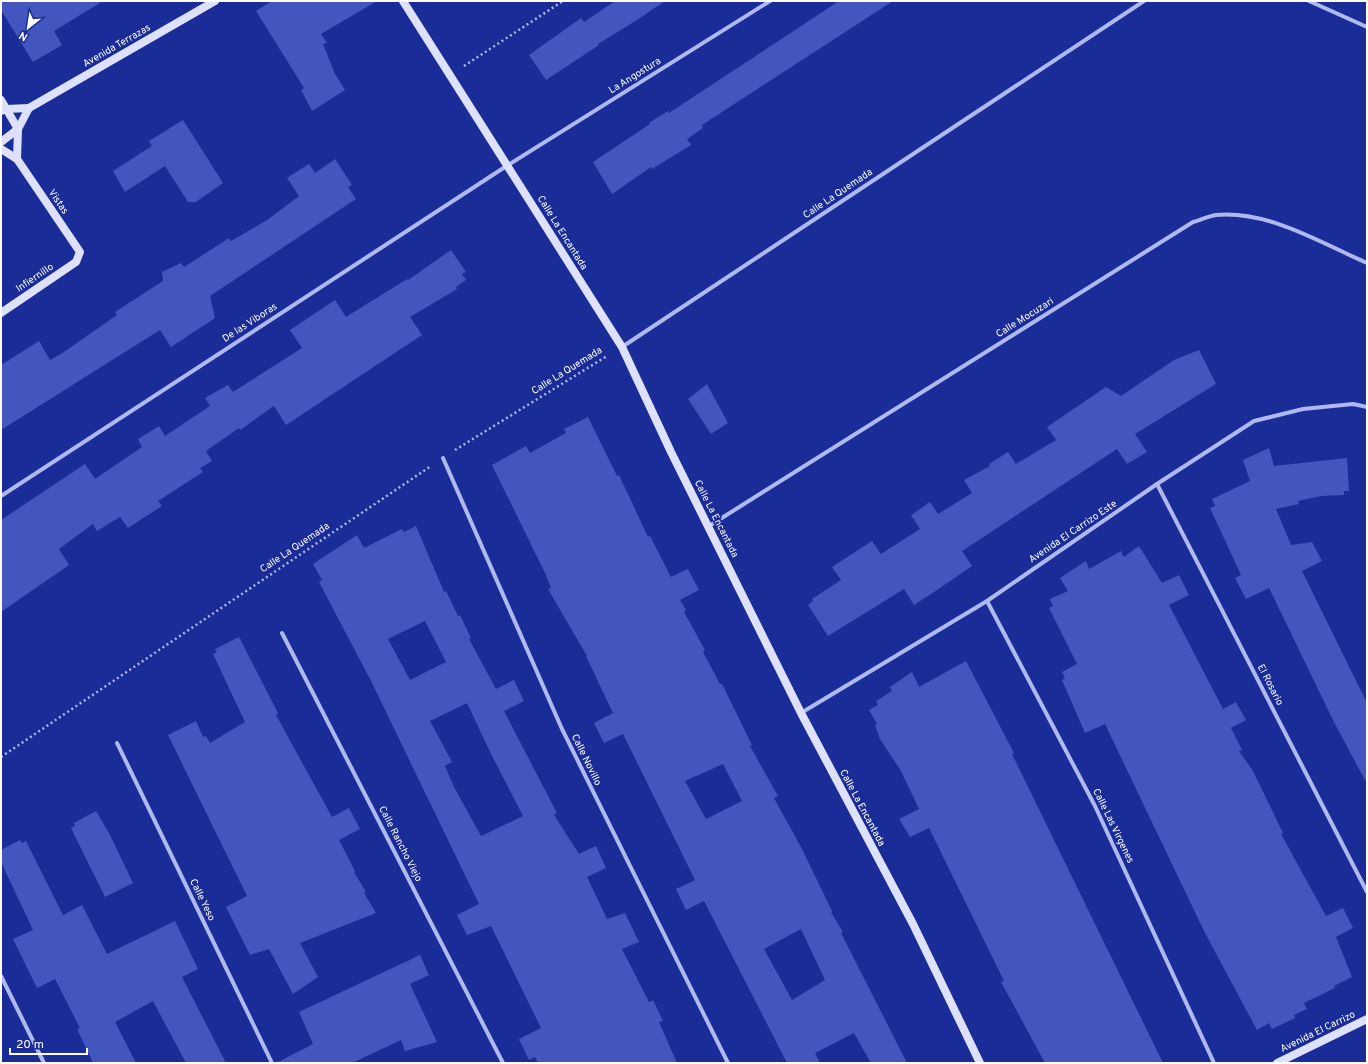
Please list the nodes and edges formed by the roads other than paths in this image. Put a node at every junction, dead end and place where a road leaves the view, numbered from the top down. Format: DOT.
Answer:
graph roads {
  1 [pos="216,1"];
  2 [pos="403,1"];
  3 [pos="770,1"];
  4 [pos="1144,1"];
  5 [pos="1309,1"];
  6 [pos="1367,27"];
  7 [pos="1,100"];
  8 [pos="29,108"];
  9 [pos="3,110"];
  10 [pos="18,129"];
  11 [pos="1,142"];
  12 [pos="1,149"];
  13 [pos="17,159"];
  14 [pos="508,165"];
  15 [pos="79,257"];
  16 [pos="1367,264"];
  17 [pos="1,313"];
  18 [pos="622,347"];
  19 [pos="1367,407"];
  20 [pos="443,458"];
  21 [pos="1157,484"];
  22 [pos="1,496"];
  23 [pos="709,526"];
  24 [pos="987,601"];
  25 [pos="282,633"];
  26 [pos="801,713"];
  27 [pos="117,743"];
  28 [pos="1367,892"];
  29 [pos="1,976"];
  30 [pos="1367,1019"];
  31 [pos="44,1063"];
  32 [pos="272,1063"];
  33 [pos="502,1063"];
  34 [pos="728,1063"];
  35 [pos="980,1063"];
  36 [pos="1214,1063"];
  37 [pos="1277,1063"];
  1 -- 8 [label="street, Avenida Terrazas"];
  2 -- 14 [label="street, Calle La Encantada"];
  3 -- 14 [label="street, La Angostura"];
  4 -- 18 [label="street, Calle La Quemada"];
  5 -- 6 [label="street"];
  7 -- 9 [label="street"];
  8 -- 9 [label="street, Avenida Terrazas"];
  8 -- 10 [label="street"];
  9 -- 10 [label="street"];
  10 -- 11 [label="street"];
  10 -- 13 [label="street"];
  12 -- 13 [label="street, Vistas"];
  13 -- 15 [label="street, Vistas"];
  14 -- 18 [label="street, Calle La Encantada"];
  14 -- 22 [label="street, De las Viboras"];
  15 -- 17 [label="street, Infiernillo"];
  16 -- 23 [label="street, Calle Mocuzari"];
  18 -- 23 [label="street, Calle La Encantada"];
  19 -- 21 [label="street, Avenida El Carrizo Este"];
  20 -- 34 [label="street, Calle Novillo"];
  21 -- 24 [label="street, Avenida El Carrizo Este"];
  21 -- 28 [label="street, El Rosario"];
  23 -- 26 [label="street, Calle La Encantada"];
  24 -- 26 [label="street, Avenida El Carrizo Este"];
  24 -- 36 [label="street, Calle Las Virgenes"];
  25 -- 33 [label="street, Calle Rancho Viejo"];
  26 -- 35 [label="street, Calle La Encantada"];
  27 -- 32 [label="street, Calle Yeso"];
  29 -- 31 [label="street"];
  30 -- 37 [label="street, Avenida El Carrizo"];
}
